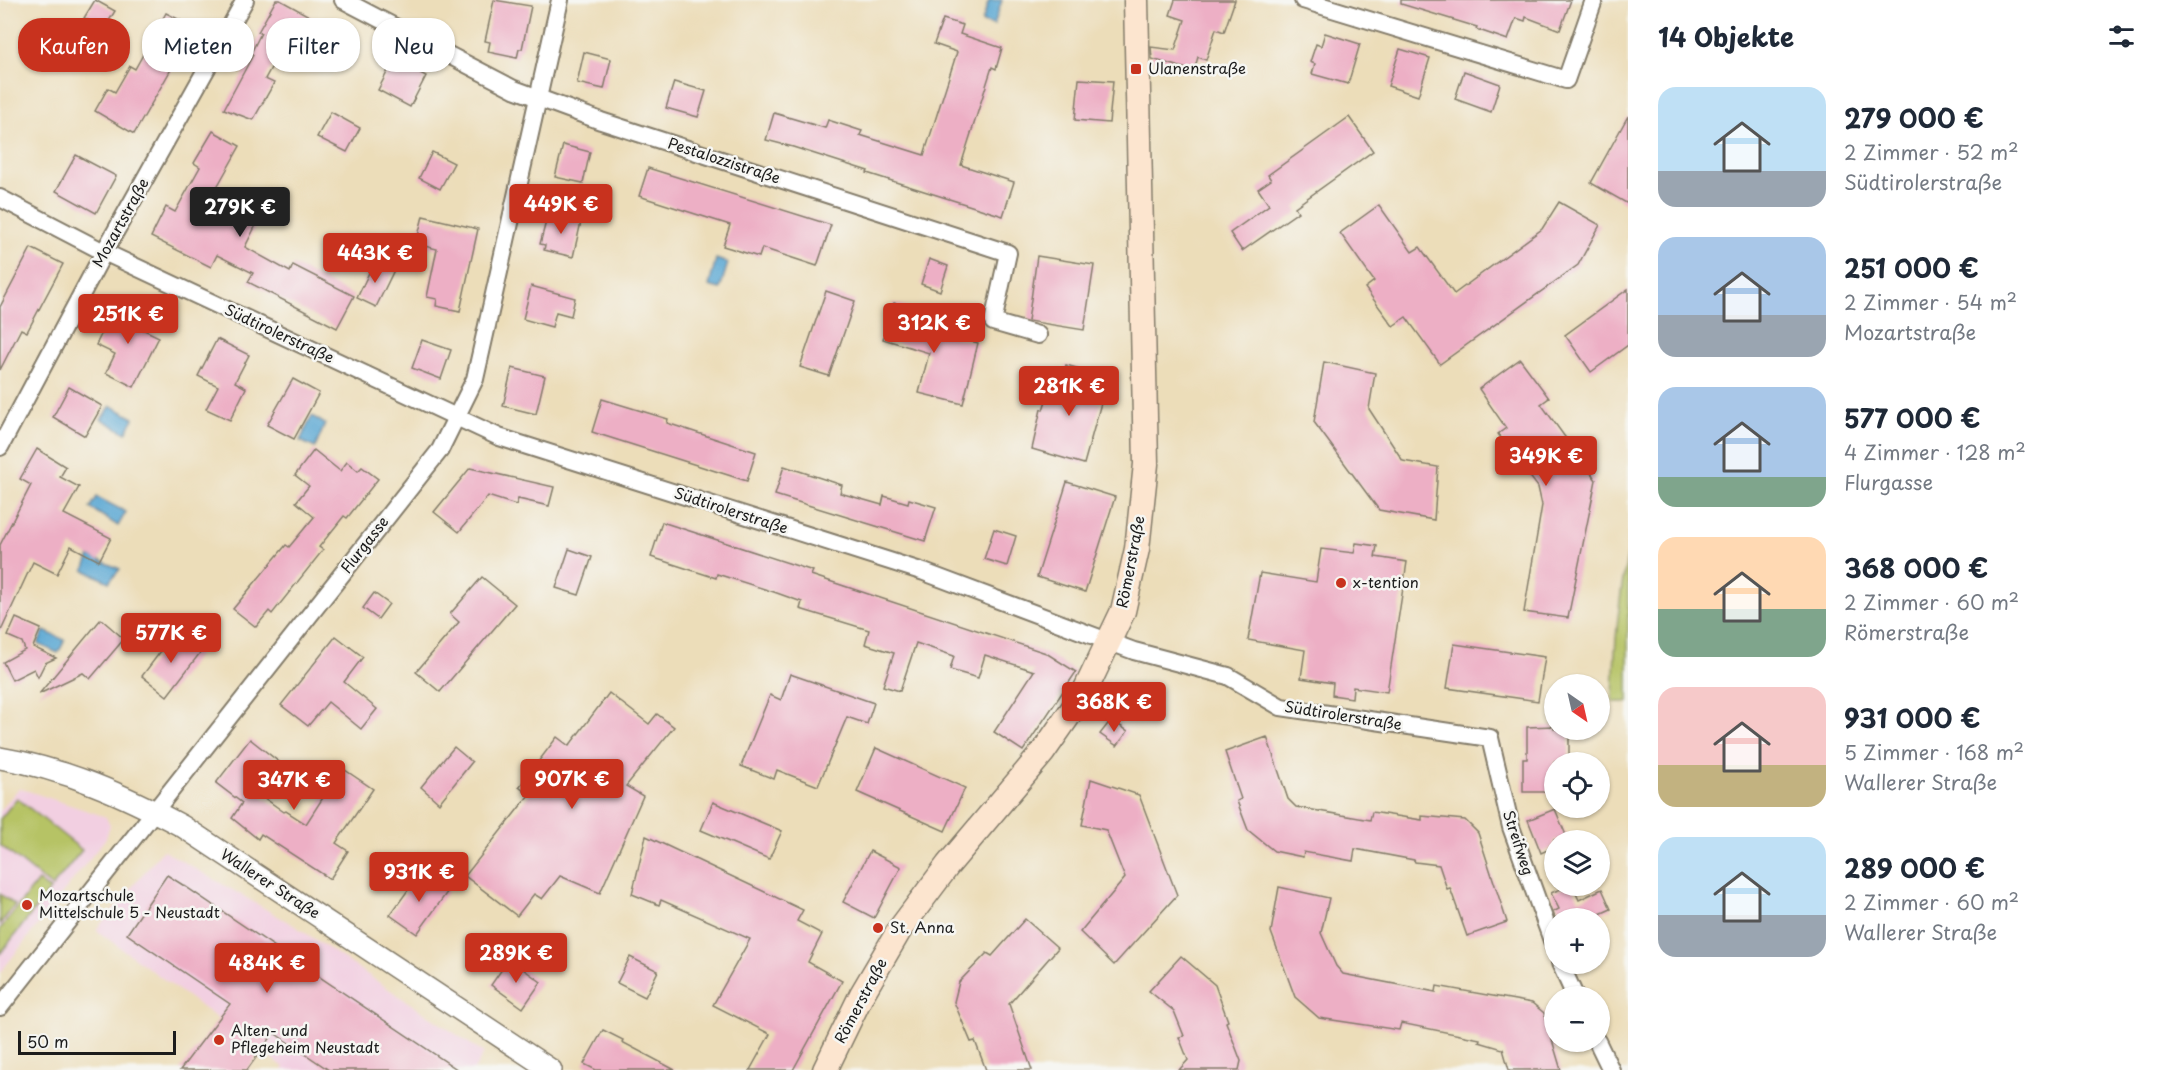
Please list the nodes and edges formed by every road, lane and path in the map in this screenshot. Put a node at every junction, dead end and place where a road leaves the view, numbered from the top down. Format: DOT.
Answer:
graph roads {
  1 [pos="245,0"];
  2 [pos="343,0"];
  3 [pos="560,0"];
  4 [pos="1136,0"];
  5 [pos="1303,0"];
  6 [pos="1594,0"];
  7 [pos="537,99"];
  8 [pos="0,198"];
  9 [pos="104,252"];
  10 [pos="1038,335"];
  11 [pos="457,418"];
  12 [pos="0,447"];
  13 [pos="1110,640"];
  14 [pos="1490,738"];
  15 [pos="0,758"];
  16 [pos="154,811"];
  17 [pos="1544,918"];
  18 [pos="0,1007"];
  19 [pos="1602,1052"];
  20 [pos="551,1070"];
  21 [pos="825,1070"];
  22 [pos="1611,1070"];
  1 -- 9 [label="street, Mozartstraße"];
  2 -- 7 [label="street, Pestalozzistraße"];
  3 -- 7 [label="street, Flurgasse"];
  4 -- 13 [label="main road, Römerstraße"];
  5 -- 6 [label="street"];
  7 -- 10 [label="street, Pestalozzistraße"];
  7 -- 11 [label="street, Flurgasse"];
  8 -- 9 [label="street, Südtirolerstraße"];
  9 -- 11 [label="street, Südtirolerstraße"];
  9 -- 12 [label="street, Mozartstraße"];
  11 -- 13 [label="street, Südtirolerstraße"];
  11 -- 16 [label="street, Flurgasse"];
  13 -- 14 [label="street, Südtirolerstraße"];
  13 -- 21 [label="main road, Römerstraße"];
  14 -- 17 [label="street, Streifweg"];
  15 -- 16 [label="street, Wallerer Straße"];
  16 -- 18 [label="street, Flurgasse"];
  16 -- 20 [label="street, Wallerer Straße"];
  19 -- 22 [label="street"];
}
